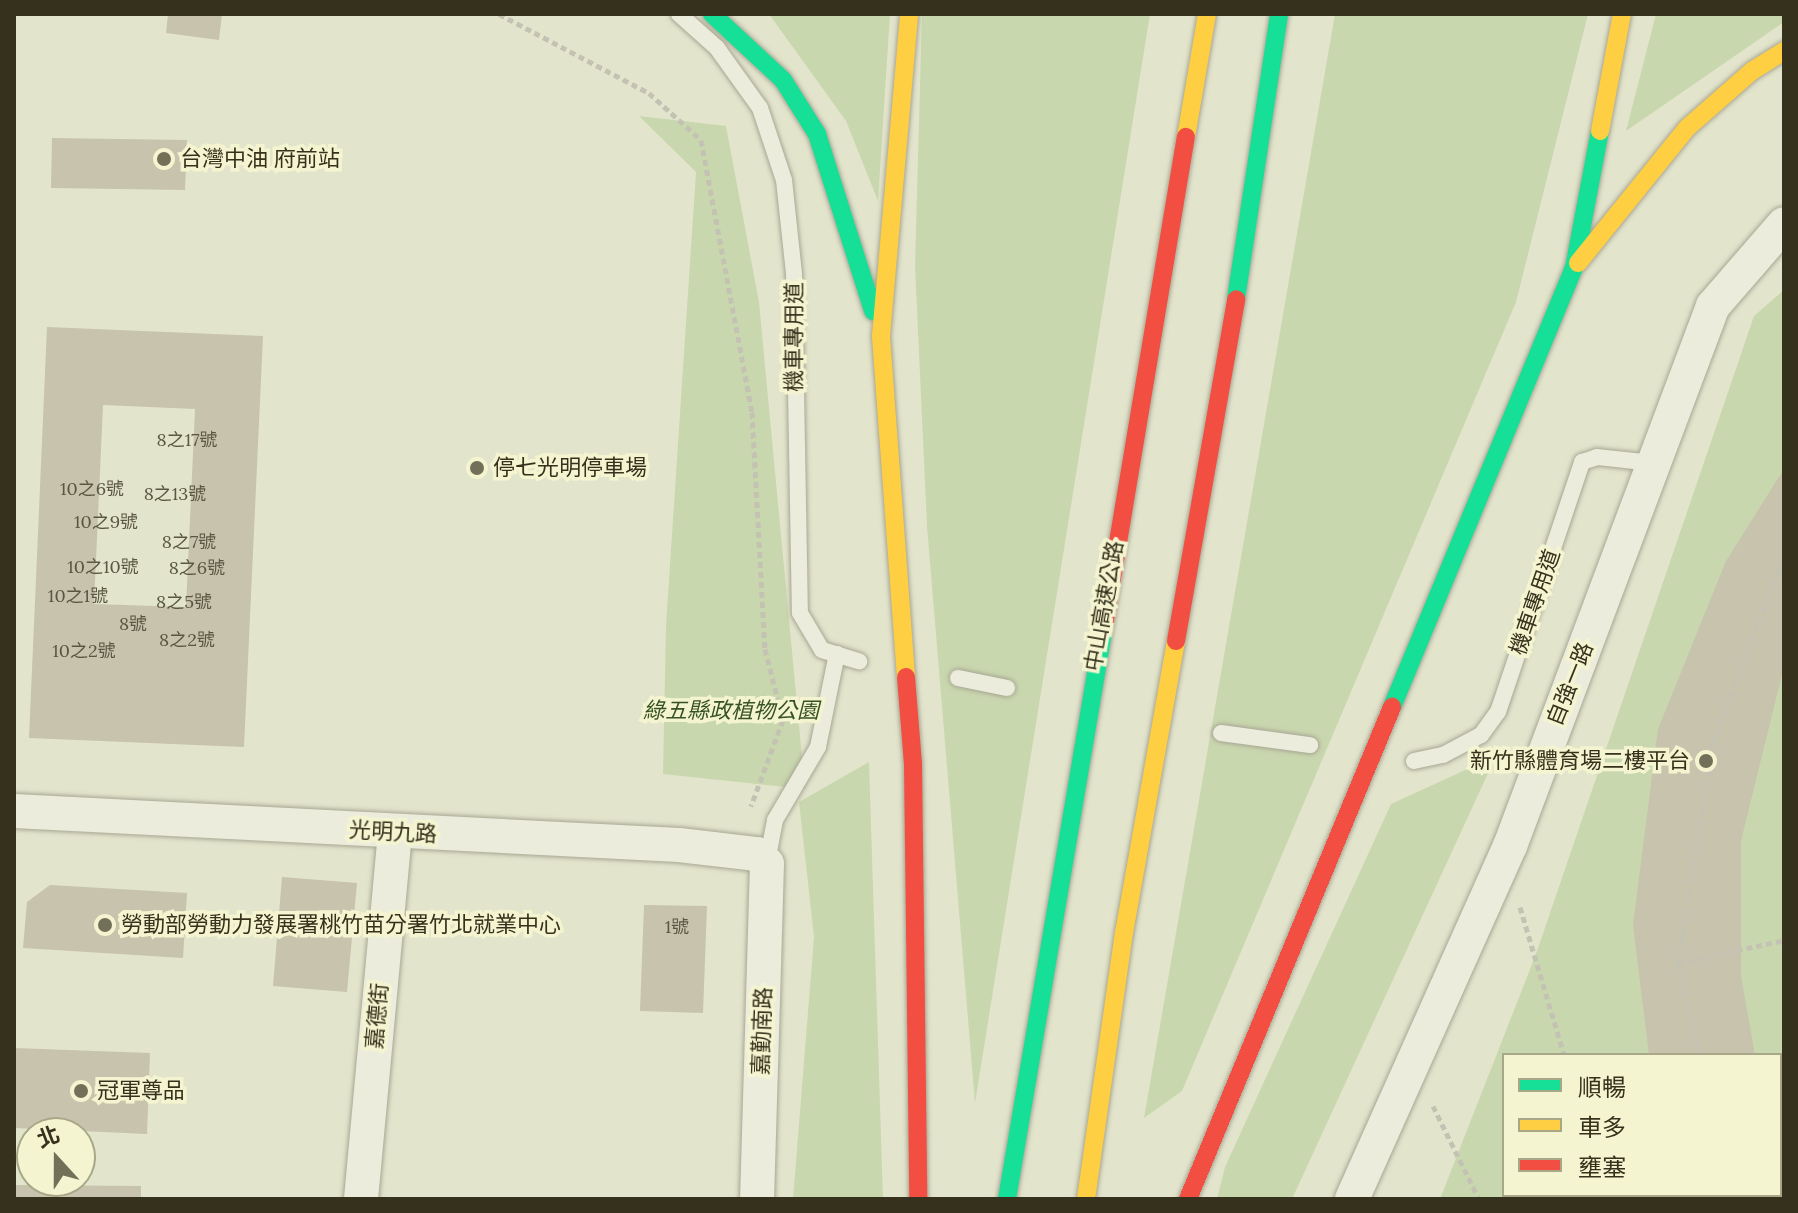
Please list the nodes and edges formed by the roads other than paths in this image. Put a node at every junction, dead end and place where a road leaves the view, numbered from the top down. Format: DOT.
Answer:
graph roads {
  1 [pos="679,14"];
  2 [pos="712,14"];
  3 [pos="909,14"];
  4 [pos="1207,14"];
  5 [pos="1279,14"];
  6 [pos="1622,14"];
  7 [pos="1784,51"];
  8 [pos="1784,224"];
  9 [pos="1574,268"];
  10 [pos="881,336"];
  11 [pos="1652,463"];
  12 [pos="837,654"];
  13 [pos="859,661"];
  14 [pos="958,678"];
  15 [pos="1007,688"];
  16 [pos="1221,733"];
  17 [pos="1310,745"];
  18 [pos="1414,761"];
  19 [pos="14,811"];
  20 [pos="395,833"];
  21 [pos="767,864"];
  22 [pos="361,1199"];
  23 [pos="757,1199"];
  24 [pos="918,1199"];
  25 [pos="1007,1199"];
  26 [pos="1086,1199"];
  27 [pos="1188,1199"];
  28 [pos="1352,1199"];
  1 -- 12 [label="lane, 機車專用道"];
  2 -- 10 [label="highway"];
  3 -- 10 [label="highway"];
  4 -- 25 [label="highway, 中山高速公路"];
  5 -- 26 [label="highway"];
  6 -- 9 [label="highway"];
  7 -- 9 [label="highway"];
  8 -- 11 [label="street, 自強一路"];
  9 -- 27 [label="highway"];
  10 -- 24 [label="highway"];
  11 -- 18 [label="lane, 機車專用道"];
  11 -- 28 [label="street, 自強一路"];
  12 -- 13 [label="lane, 機車專用道"];
  12 -- 21 [label="lane"];
  14 -- 15 [label="lane"];
  16 -- 17 [label="lane"];
  19 -- 20 [label="street, 光明九路"];
  20 -- 21 [label="street, 光明九路"];
  20 -- 22 [label="street, 嘉德街"];
  21 -- 23 [label="street, 嘉勤南路"];
}
